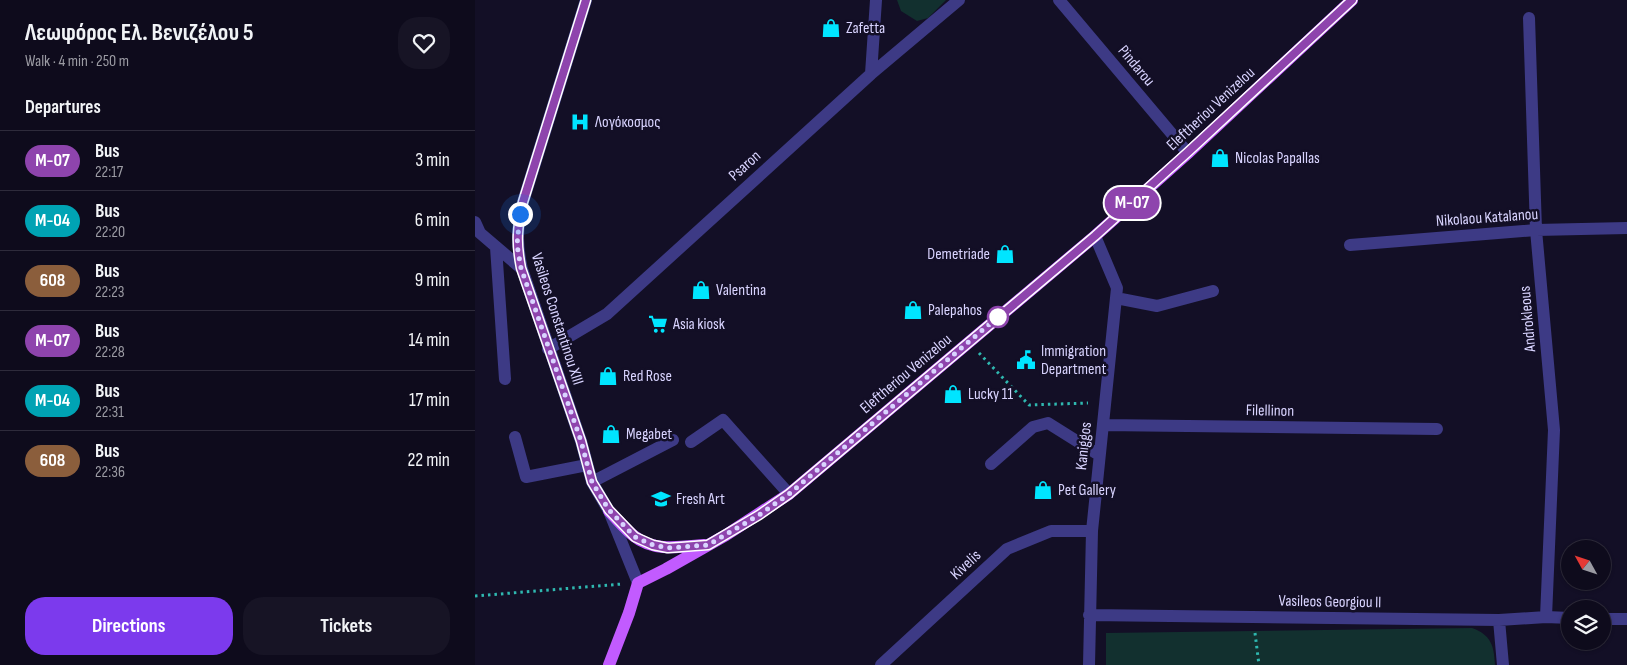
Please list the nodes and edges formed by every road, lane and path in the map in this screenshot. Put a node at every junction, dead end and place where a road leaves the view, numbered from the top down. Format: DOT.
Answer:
graph roads {
  1 [pos="587,0"];
  2 [pos="876,0"];
  3 [pos="959,0"];
  4 [pos="1059,0"];
  5 [pos="1352,0"];
  6 [pos="1529,18"];
  7 [pos="871,74"];
  8 [pos="1188,152"];
  9 [pos="475,222"];
  10 [pos="1627,228"];
  11 [pos="1536,230"];
  12 [pos="1095,236"];
  13 [pos="1351,245"];
  14 [pos="496,246"];
  15 [pos="521,268"];
  16 [pos="1213,291"];
  17 [pos="1116,298"];
  18 [pos="968,342"];
  19 [pos="548,349"];
  20 [pos="505,380"];
  21 [pos="1079,403"];
  22 [pos="1103,425"];
  23 [pos="1437,428"];
  24 [pos="515,437"];
  25 [pos="673,440"];
  26 [pos="691,442"];
  27 [pos="1099,455"];
  28 [pos="991,464"];
  29 [pos="587,465"];
  30 [pos="592,482"];
  31 [pos="789,494"];
  32 [pos="609,510"];
  33 [pos="1092,531"];
  34 [pos="708,545"];
  35 [pos="638,583"];
  36 [pos="475,596"];
  37 [pos="1089,615"];
  38 [pos="1253,617"];
  39 [pos="1546,617"];
  40 [pos="1561,618"];
  41 [pos="1611,619"];
  42 [pos="1499,620"];
  43 [pos="1627,620"];
  44 [pos="609,665"];
  45 [pos="881,665"];
  46 [pos="1089,665"];
  47 [pos="1259,665"];
  48 [pos="1503,665"];
  1 -- 15 [label="street, Vasileos Constantinou XIII"];
  2 -- 7 [label="street"];
  3 -- 7 [label="street, Psaron"];
  4 -- 8 [label="street, Pindarou"];
  5 -- 8 [label="main road, Eleftheriou Venizelou"];
  6 -- 11 [label="street, Androkleous"];
  7 -- 19 [label="street, Psaron"];
  8 -- 12 [label="main road, Eleftheriou Venizelou"];
  9 -- 14 [label="street"];
  10 -- 11 [label="street, Nikolaou Katalanou"];
  11 -- 13 [label="street, Nikolaou Katalanou"];
  11 -- 39 [label="street, Androkleous"];
  12 -- 17 [label="street, Kaniggos"];
  12 -- 18 [label="main road, Eleftheriou Venizelou"];
  14 -- 15 [label="street"];
  14 -- 20 [label="street"];
  15 -- 19 [label="street, Vasileos Constantinou XIII"];
  16 -- 17 [label="street"];
  17 -- 22 [label="street, Kaniggos"];
  18 -- 21 [label="path"];
  18 -- 31 [label="main road, Eleftheriou Venizelou"];
  19 -- 29 [label="street, Vasileos Constantinou XIII"];
  22 -- 23 [label="street, Filellinon"];
  22 -- 27 [label="street, Kaniggos"];
  24 -- 29 [label="street"];
  25 -- 30 [label="street"];
  26 -- 31 [label="street"];
  27 -- 28 [label="street"];
  27 -- 33 [label="street, Kaniggos"];
  29 -- 30 [label="street, Vasileos Constantinou XIII"];
  30 -- 32 [label="street, Vasileos Constantinou XIII"];
  31 -- 34 [label="main road, Eleftheriou Venizelou"];
  32 -- 34 [label="main road"];
  32 -- 35 [label="street, Vasileos Constantinou XIII"];
  33 -- 37 [label="street, Kaniggos"];
  33 -- 45 [label="street, Kivelis"];
  34 -- 35 [label="main road, Eleftheriou Venizelou"];
  35 -- 36 [label="path"];
  35 -- 44 [label="main road"];
  37 -- 38 [label="street, Vasileos Georgiou II"];
  37 -- 46 [label="street, Kaniggos"];
  38 -- 42 [label="street, Vasileos Georgiou II"];
  38 -- 47 [label="path"];
  39 -- 40 [label="street, Vasileos Georgiou II"];
  39 -- 42 [label="street, Vasileos Georgiou II"];
  41 -- 43 [label="street"];
  42 -- 48 [label="street"];
}
